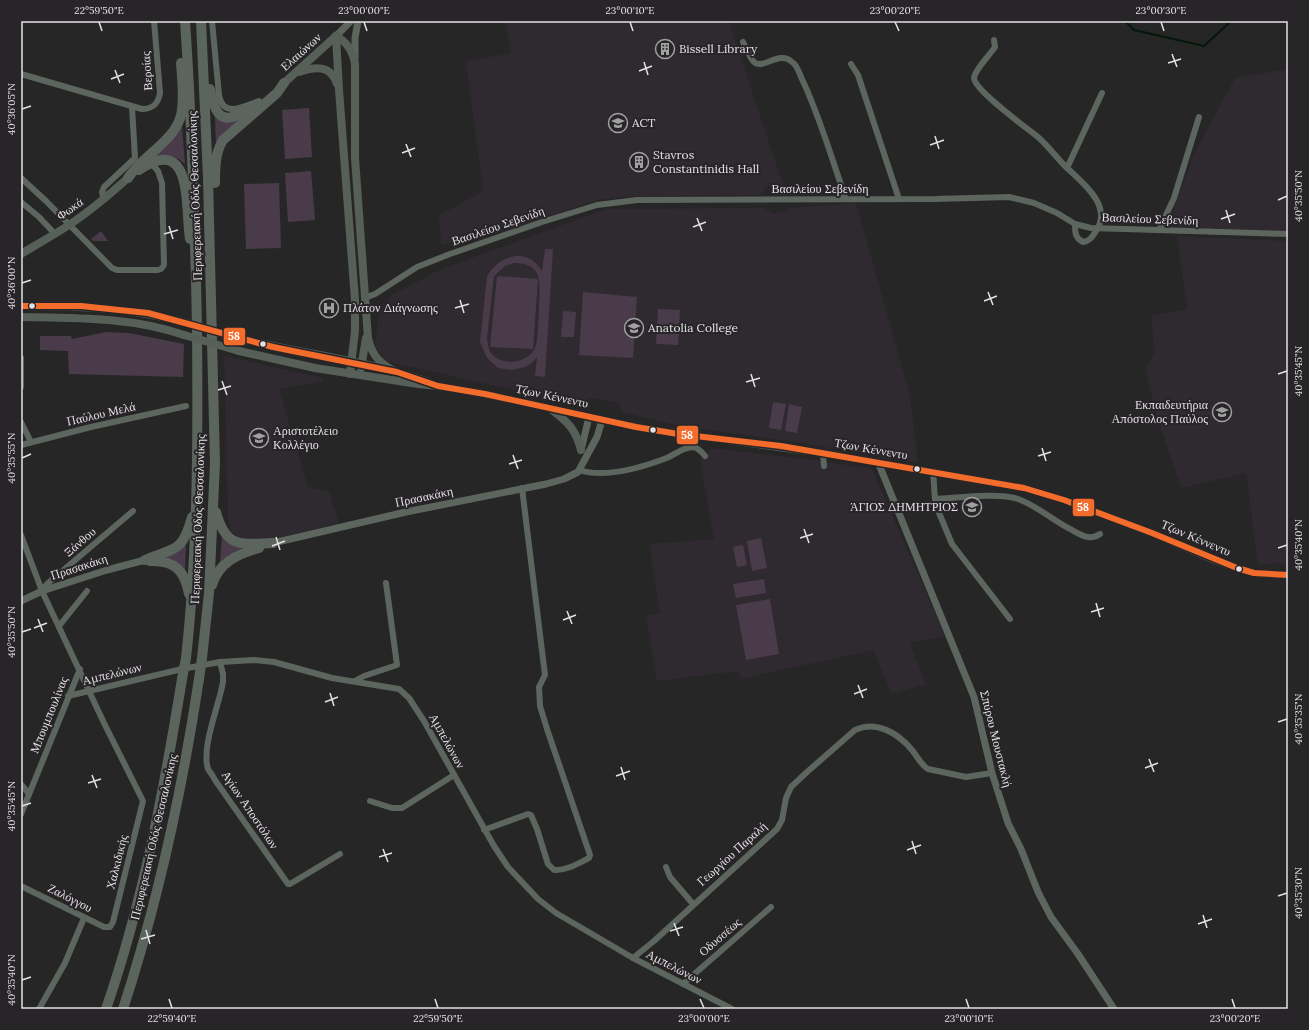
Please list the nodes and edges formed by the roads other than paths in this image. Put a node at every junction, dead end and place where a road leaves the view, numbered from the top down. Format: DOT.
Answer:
graph roads {
  1 [pos="154,21"];
  2 [pos="184,21"];
  3 [pos="201,21"];
  4 [pos="204,21"];
  5 [pos="212,21"];
  6 [pos="352,21"];
  7 [pos="358,21"];
  8 [pos="336,36"];
  9 [pos="994,40"];
  10 [pos="743,42"];
  11 [pos="355,64"];
  12 [pos="851,64"];
  13 [pos="298,72"];
  14 [pos="21,74"];
  15 [pos="284,84"];
  16 [pos="339,90"];
  17 [pos="1102,93"];
  18 [pos="259,100"];
  19 [pos="132,107"];
  20 [pos="1199,117"];
  21 [pos="151,163"];
  22 [pos="1066,168"];
  23 [pos="21,178"];
  24 [pos="128,178"];
  25 [pos="845,199"];
  26 [pos="899,199"];
  27 [pos="104,200"];
  28 [pos="21,202"];
  29 [pos="1075,224"];
  30 [pos="69,225"];
  31 [pos="1098,229"];
  32 [pos="1159,230"];
  33 [pos="55,234"];
  34 [pos="1288,234"];
  35 [pos="21,254"];
  36 [pos="196,267"];
  37 [pos="211,282"];
  38 [pos="365,298"];
  39 [pos="21,306"];
  40 [pos="21,317"];
  41 [pos="367,322"];
  42 [pos="21,358"];
  43 [pos="352,362"];
  44 [pos="362,364"];
  45 [pos="397,372"];
  46 [pos="350,374"];
  47 [pos="361,375"];
  48 [pos="438,386"];
  49 [pos="21,387"];
  50 [pos="186,406"];
  51 [pos="550,408"];
  52 [pos="589,417"];
  53 [pos="602,420"];
  54 [pos="21,422"];
  55 [pos="30,442"];
  56 [pos="21,444"];
  57 [pos="581,450"];
  58 [pos="823,453"];
  59 [pos="705,456"];
  60 [pos="878,462"];
  61 [pos="824,466"];
  62 [pos="581,467"];
  63 [pos="933,472"];
  64 [pos="522,488"];
  65 [pos="214,499"];
  66 [pos="935,500"];
  67 [pos="196,501"];
  68 [pos="133,510"];
  69 [pos="1100,534"];
  70 [pos="21,535"];
  71 [pos="273,543"];
  72 [pos="145,560"];
  73 [pos="1288,575"];
  74 [pos="386,584"];
  75 [pos="42,590"];
  76 [pos="87,591"];
  77 [pos="209,593"];
  78 [pos="21,601"];
  79 [pos="191,610"];
  80 [pos="1010,619"];
  81 [pos="58,626"];
  82 [pos="220,662"];
  83 [pos="80,669"];
  84 [pos="355,681"];
  85 [pos="90,691"];
  86 [pos="68,696"];
  87 [pos="992,773"];
  88 [pos="454,775"];
  89 [pos="21,784"];
  90 [pos="29,794"];
  91 [pos="370,801"];
  92 [pos="21,814"];
  93 [pos="484,830"];
  94 [pos="340,854"];
  95 [pos="666,867"];
  96 [pos="21,886"];
  97 [pos="693,904"];
  98 [pos="771,907"];
  99 [pos="84,918"];
  100 [pos="110,926"];
  101 [pos="632,958"];
  102 [pos="683,984"];
  103 [pos="39,1009"];
  104 [pos="106,1009"];
  105 [pos="123,1009"];
  106 [pos="732,1009"];
  107 [pos="1114,1009"];
  1 -- 19 [label="street, Βεροίας"];
  2 -- 24 [label="highway"];
  2 -- 36 [label="highway, Περιφερειακή Οδός Θεσσαλονίκης"];
  3 -- 37 [label="highway, Περιφερειακή Οδός Θεσσαλονίκης"];
  4 -- 18 [label="highway"];
  5 -- 18 [label="street"];
  6 -- 8 [label="street, Ελαιώνων"];
  7 -- 11 [label="street"];
  8 -- 11 [label="main road"];
  8 -- 13 [label="main road, Ελαιώνων"];
  8 -- 16 [label="main road"];
  9 -- 22 [label="street"];
  10 -- 25 [label="street"];
  11 -- 38 [label="main road"];
  12 -- 26 [label="street"];
  13 -- 15 [label="main road, Ελαιώνων"];
  13 -- 16 [label="main road"];
  14 -- 19 [label="street"];
  15 -- 18 [label="highway"];
  15 -- 37 [label="highway"];
  16 -- 43 [label="main road"];
  17 -- 22 [label="street"];
  19 -- 27 [label="street"];
  20 -- 32 [label="street"];
  21 -- 24 [label="highway"];
  21 -- 30 [label="street"];
  21 -- 36 [label="highway"];
  22 -- 31 [label="street"];
  23 -- 30 [label="street"];
  24 -- 27 [label="main road, Φωκά"];
  25 -- 26 [label="street, Βασιλείου Σεβενίδη"];
  25 -- 38 [label="street, Βασιλείου Σεβενίδη"];
  26 -- 29 [label="street, Βασιλείου Σεβενίδη"];
  27 -- 30 [label="main road, Φωκά"];
  28 -- 33 [label="street"];
  29 -- 31 [label="street, Βασιλείου Σεβενίδη"];
  29 -- 31 [label="street"];
  30 -- 33 [label="main road, Φωκά"];
  31 -- 32 [label="street, Βασιλείου Σεβενίδη"];
  32 -- 34 [label="street, Βασιλείου Σεβενίδη"];
  33 -- 35 [label="main road, Φωκά"];
  36 -- 67 [label="highway, Περιφερειακή Οδός Θεσσαλονίκης"];
  37 -- 65 [label="highway, Περιφερειακή Οδός Θεσσαλονίκης"];
  38 -- 41 [label="main road"];
  39 -- 43 [label="main road, Τζων Κέννεντυ, bridge"];
  40 -- 46 [label="main road, Τζων Κέννεντυ, bridge"];
  41 -- 44 [label="main road"];
  41 -- 45 [label="main road"];
  42 -- 49 [label="street"];
  43 -- 44 [label="main road, Τζων Κέννεντυ"];
  43 -- 46 [label="main road"];
  44 -- 45 [label="main road, Τζων Κέννεντυ"];
  44 -- 47 [label="main road"];
  45 -- 48 [label="main road, Τζων Κέννεντυ"];
  46 -- 47 [label="main road, Τζων Κέννεντυ"];
  47 -- 48 [label="main road, Τζων Κέννεντυ"];
  48 -- 51 [label="main road, Τζων Κέννεντυ"];
  50 -- 55 [label="street, Παύλου Μελά"];
  51 -- 52 [label="main road, Τζων Κέννεντυ"];
  51 -- 57 [label="main road"];
  52 -- 53 [label="main road, Τζων Κέννεντυ"];
  52 -- 57 [label="street"];
  53 -- 58 [label="main road, Τζων Κέννεντυ"];
  53 -- 62 [label="street"];
  54 -- 55 [label="street"];
  55 -- 56 [label="street, Παύλου Μελά"];
  57 -- 62 [label="street"];
  58 -- 60 [label="main road, Τζων Κέννεντυ"];
  58 -- 61 [label="street"];
  59 -- 62 [label="street"];
  60 -- 63 [label="main road, Τζων Κέννεντυ"];
  60 -- 87 [label="street, Σπύρου Μουστακλή"];
  62 -- 64 [label="street, Πρασακάκη"];
  63 -- 66 [label="street"];
  63 -- 73 [label="main road, Τζων Κέννεντυ"];
  64 -- 71 [label="street, Πρασακάκη"];
  64 -- 93 [label="street"];
  65 -- 71 [label="highway"];
  65 -- 77 [label="highway, Περιφερειακή Οδός Θεσσαλονίκης"];
  66 -- 69 [label="street"];
  66 -- 80 [label="street"];
  67 -- 72 [label="highway"];
  67 -- 79 [label="highway, Περιφερειακή Οδός Θεσσαλονίκης"];
  68 -- 75 [label="street, Ξάνθου"];
  70 -- 75 [label="street"];
  71 -- 77 [label="highway"];
  72 -- 75 [label="street, Πρασακάκη"];
  72 -- 79 [label="highway"];
  74 -- 84 [label="street"];
  75 -- 78 [label="street, Πρασακάκη"];
  75 -- 81 [label="street"];
  76 -- 81 [label="street"];
  77 -- 105 [label="highway, Περιφερειακή Οδός Θεσσαλονίκης, bridge"];
  79 -- 104 [label="highway, Περιφερειακή Οδός Θεσσαλονίκης, bridge"];
  81 -- 83 [label="street"];
  82 -- 84 [label="street, Αμπελώνων"];
  82 -- 85 [label="street, Αμπελώνων"];
  82 -- 94 [label="street, Αγίων Αποστόλων"];
  83 -- 85 [label="street"];
  83 -- 86 [label="street, Μπουμπουλίνας"];
  84 -- 88 [label="street, Αμπελώνων"];
  85 -- 86 [label="street, Αμπελώνων"];
  85 -- 100 [label="street, Χαλκιδικής"];
  86 -- 90 [label="street, Μπουμπουλίνας"];
  87 -- 97 [label="street, Γεωργίου Παραλή"];
  87 -- 107 [label="street, Σπύρου Μουστακλή"];
  88 -- 91 [label="street"];
  88 -- 93 [label="street, Αμπελώνων"];
  89 -- 90 [label="street"];
  90 -- 92 [label="street, Μπουμπουλίνας"];
  93 -- 101 [label="street, Αμπελώνων"];
  95 -- 97 [label="street"];
  96 -- 99 [label="street, Ζαλόγγου"];
  97 -- 101 [label="street, Γεωργίου Παραλή"];
  98 -- 102 [label="street, Οδυσσέως"];
  99 -- 100 [label="street, Ζαλόγγου"];
  99 -- 103 [label="street"];
  101 -- 102 [label="street, Αμπελώνων"];
  102 -- 106 [label="street, Αμπελώνων"];
}
